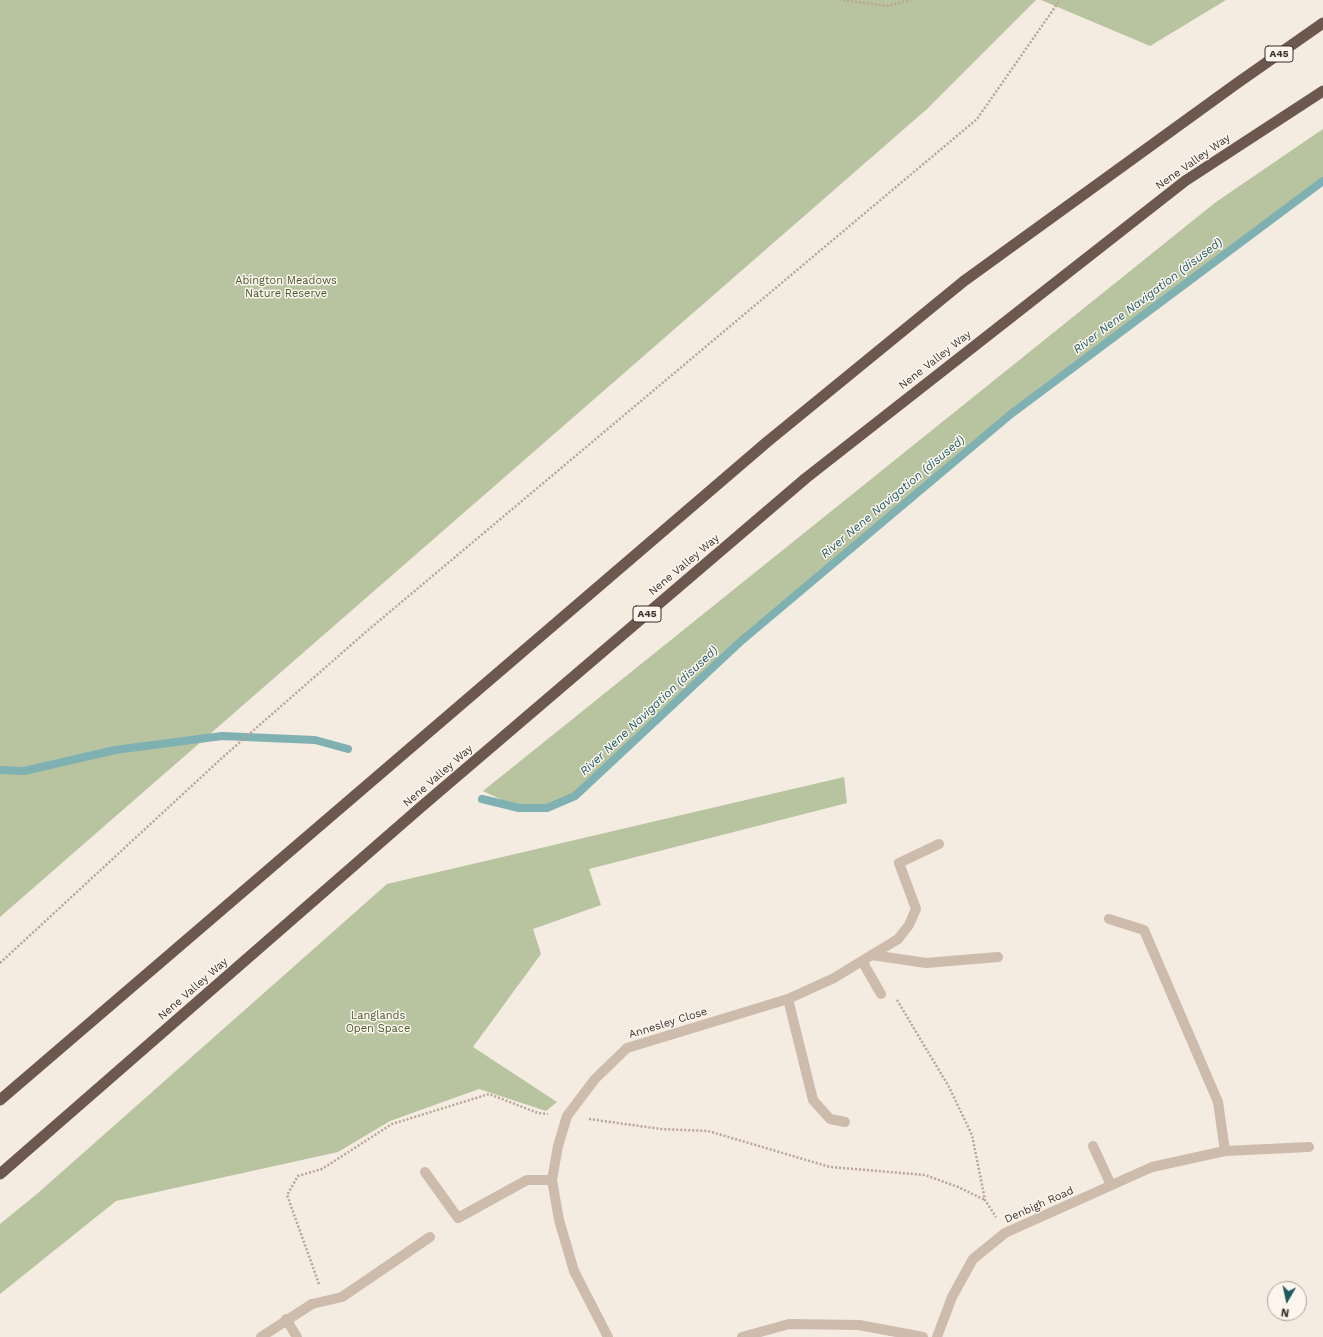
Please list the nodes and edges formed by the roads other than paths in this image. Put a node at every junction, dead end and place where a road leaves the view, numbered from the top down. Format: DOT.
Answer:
graph roads {
  1 [pos="1323,23"];
  2 [pos="1323,91"];
  3 [pos="939,844"];
  4 [pos="1109,919"];
  5 [pos="872,955"];
  6 [pos="998,957"];
  7 [pos="862,961"];
  8 [pos="881,994"];
  9 [pos="788,999"];
  10 [pos="0,1100"];
  11 [pos="845,1122"];
  12 [pos="1093,1146"];
  13 [pos="1309,1147"];
  14 [pos="1225,1151"];
  15 [pos="425,1172"];
  16 [pos="0,1174"];
  17 [pos="552,1180"];
  18 [pos="1111,1185"];
  19 [pos="430,1237"];
  20 [pos="286,1319"];
  21 [pos="261,1337"];
  22 [pos="297,1337"];
  23 [pos="608,1337"];
  24 [pos="742,1337"];
  25 [pos="923,1337"];
  26 [pos="937,1337"];
  1 -- 10 [label="highway, A45"];
  2 -- 16 [label="highway, Nene Valley Way / A45"];
  3 -- 5 [label="street, Annesley Close"];
  4 -- 14 [label="street"];
  5 -- 6 [label="street"];
  5 -- 7 [label="street, Annesley Close"];
  7 -- 8 [label="street"];
  7 -- 9 [label="street, Annesley Close"];
  9 -- 11 [label="street"];
  9 -- 17 [label="street, Annesley Close"];
  12 -- 18 [label="street"];
  13 -- 14 [label="street, Denbigh Road"];
  14 -- 18 [label="street, Denbigh Road"];
  15 -- 17 [label="street"];
  17 -- 23 [label="street, Annesley Close"];
  18 -- 26 [label="street, Denbigh Road"];
  19 -- 20 [label="street"];
  20 -- 21 [label="street"];
  20 -- 22 [label="street"];
  24 -- 25 [label="street"];
}
